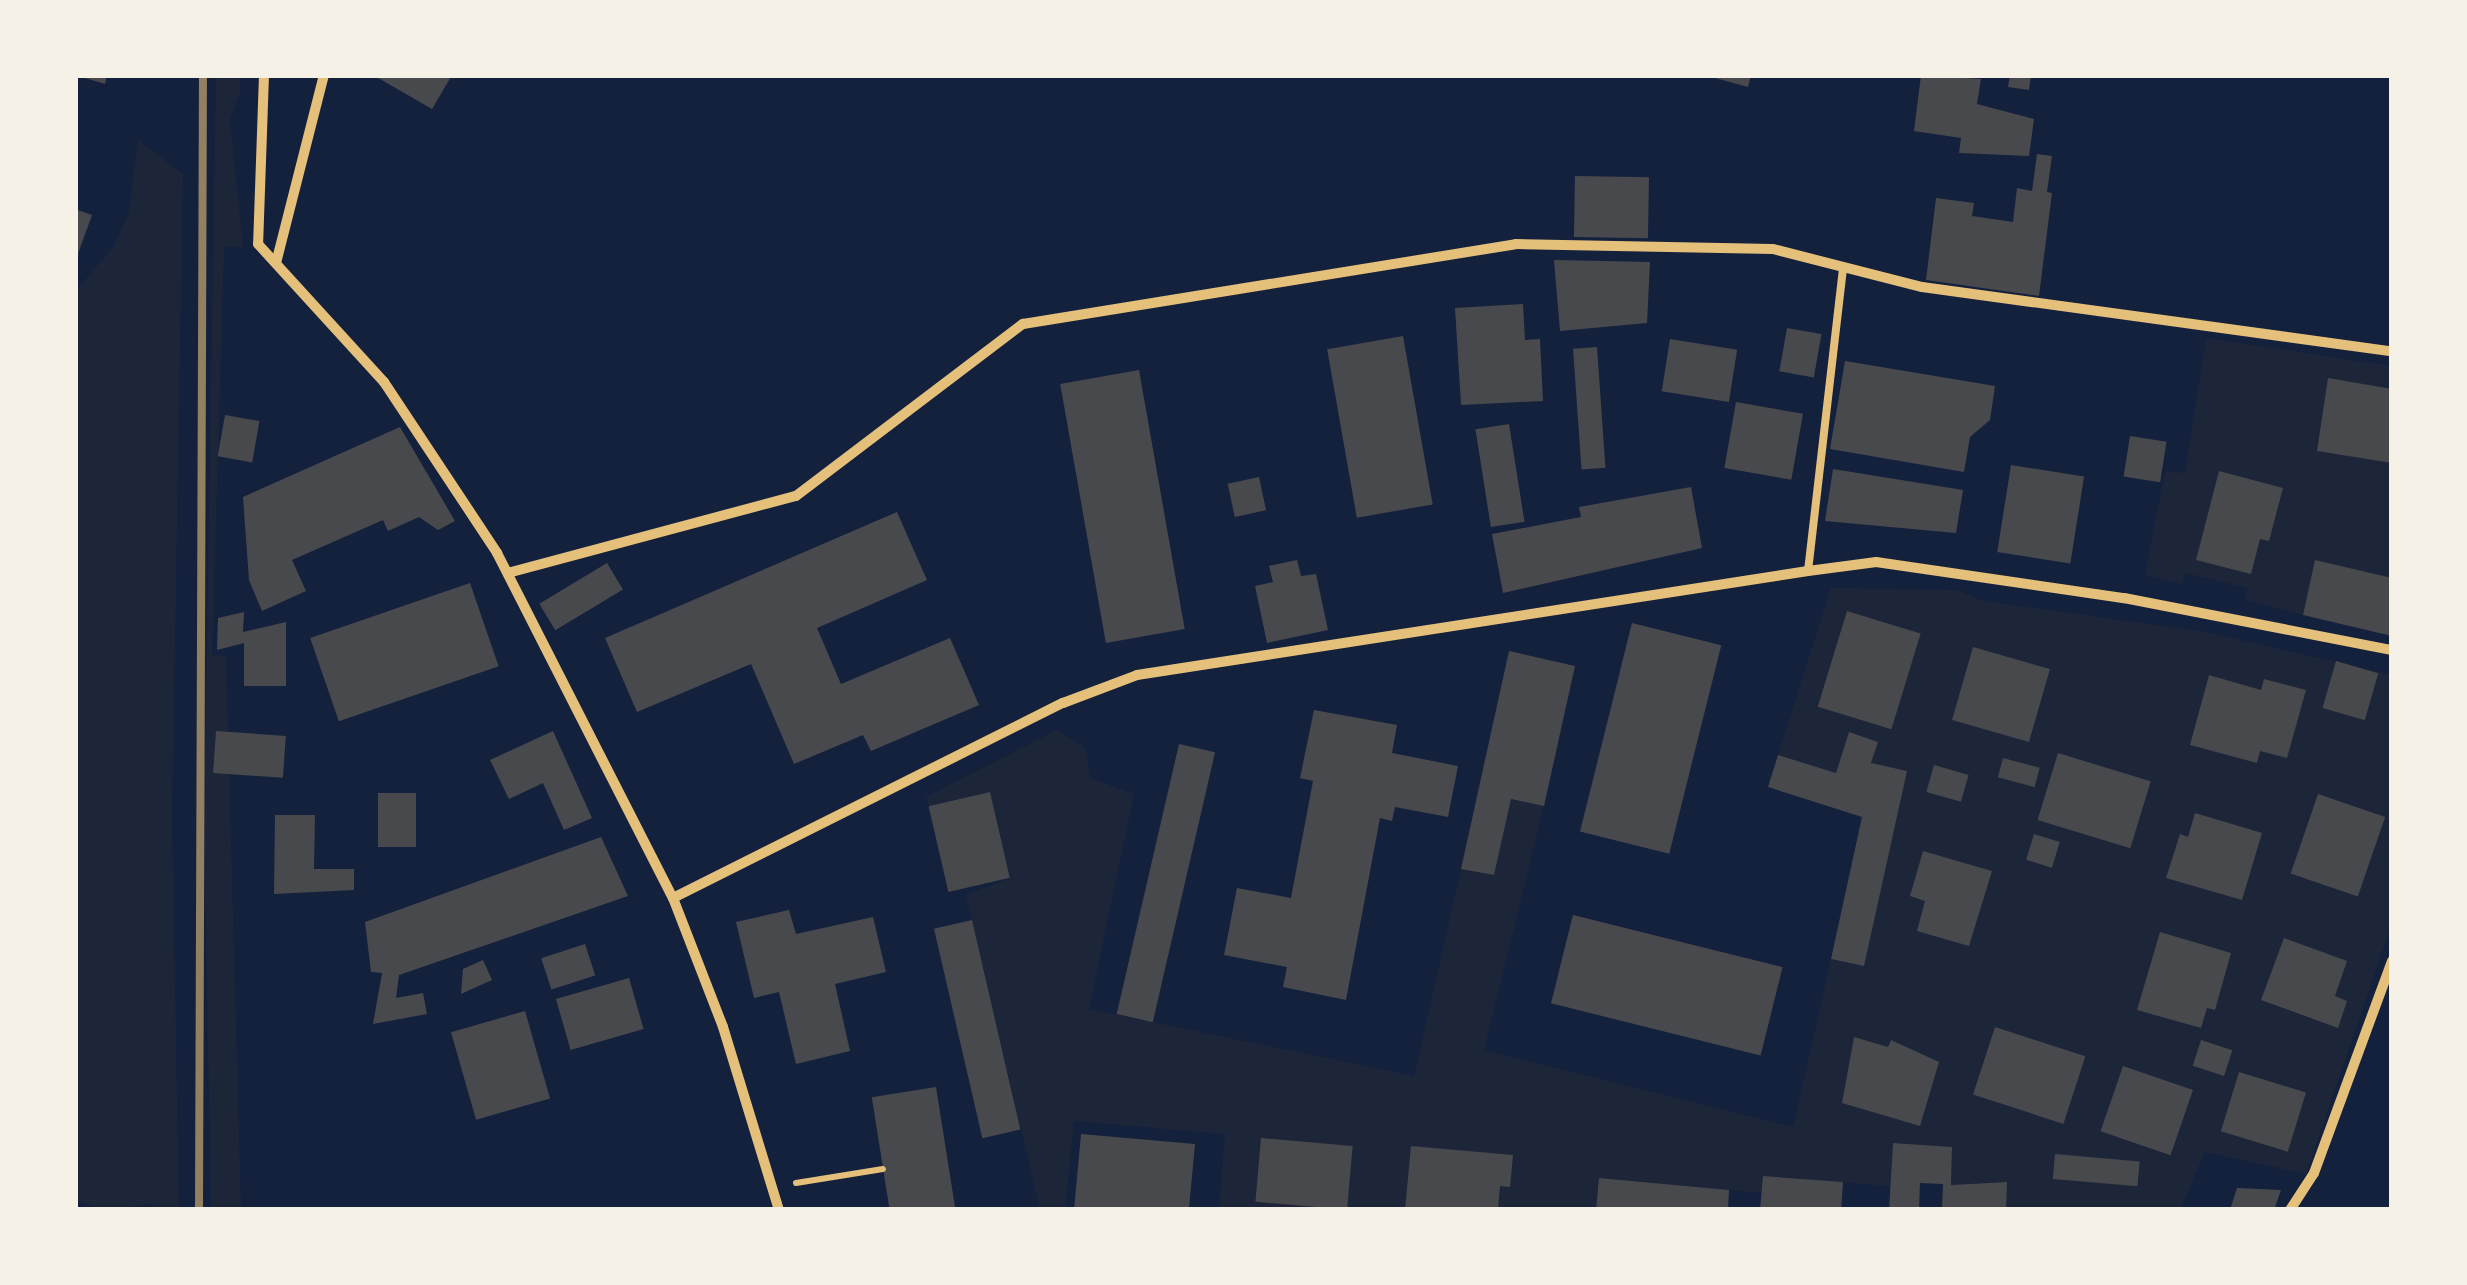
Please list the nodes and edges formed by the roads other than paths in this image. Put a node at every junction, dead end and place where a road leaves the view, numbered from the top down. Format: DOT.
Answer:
graph roads {
  1 [pos="264,75"];
  2 [pos="324,75"];
  3 [pos="276,263"];
  4 [pos="1842,267"];
  5 [pos="2392,351"];
  6 [pos="1808,571"];
  7 [pos="508,573"];
  8 [pos="2392,650"];
  9 [pos="673,898"];
  10 [pos="2392,961"];
  11 [pos="779,1210"];
  12 [pos="2290,1210"];
  1 -- 3 [label="street"];
  2 -- 3 [label="street"];
  3 -- 7 [label="street"];
  4 -- 5 [label="street"];
  4 -- 6 [label="lane"];
  4 -- 7 [label="street"];
  6 -- 8 [label="street"];
  6 -- 9 [label="street"];
  7 -- 9 [label="street"];
  9 -- 11 [label="street"];
  10 -- 12 [label="street"];
}
